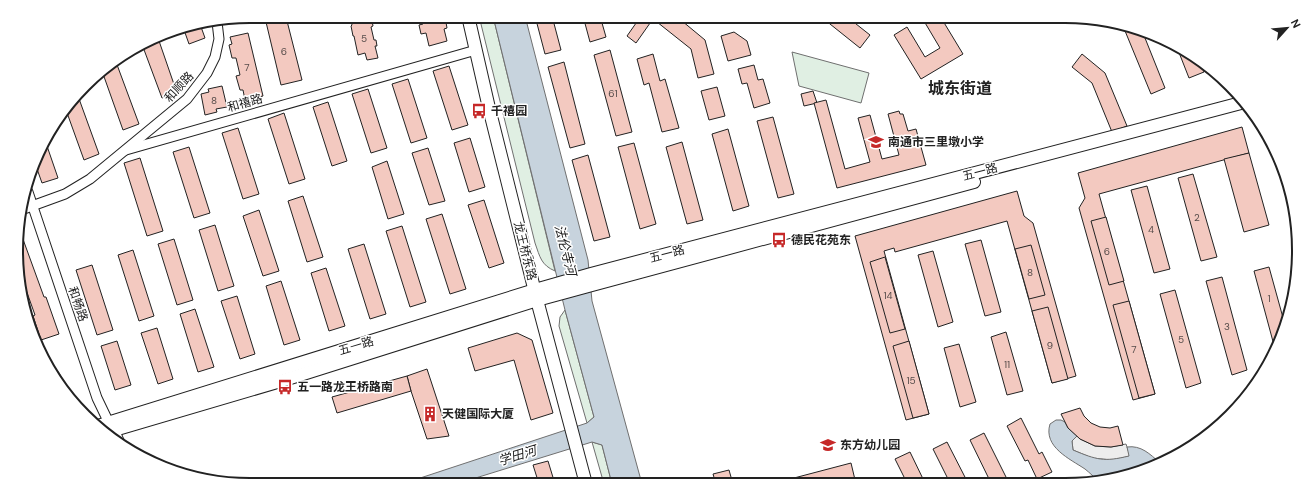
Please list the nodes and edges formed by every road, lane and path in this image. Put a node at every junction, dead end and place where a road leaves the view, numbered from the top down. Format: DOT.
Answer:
graph roads {
  1 [pos="470,23"];
  2 [pos="217,25"];
  3 [pos="476,50"];
  4 [pos="1239,104"];
  5 [pos="1244,111"];
  6 [pos="126,150"];
  7 [pos="30,197"];
  8 [pos="33,206"];
  9 [pos="27,208"];
  10 [pos="591,279"];
  11 [pos="536,295"];
  12 [pos="105,426"];
  13 [pos="107,428"];
  14 [pos="584,478"];
  1 -- 3 [label="main road, 龙王桥东路"];
  2 -- 6 [label="street, 和顺路"];
  3 -- 6 [label="street, 和禧路"];
  3 -- 11 [label="main road, 龙王桥东路"];
  4 -- 10 [label="main road, 五一路"];
  5 -- 10 [label="main road, 五一路"];
  6 -- 8 [label="street, 和禧路"];
  7 -- 8 [label="street, 和畅路"];
  8 -- 9 [label="street, 和禧路"];
  8 -- 12 [label="street, 和畅路"];
  10 -- 11 [label="main road, 五一路"];
  11 -- 13 [label="main road, 五一路"];
  11 -- 14 [label="main road, 龙王桥东路"];
}
